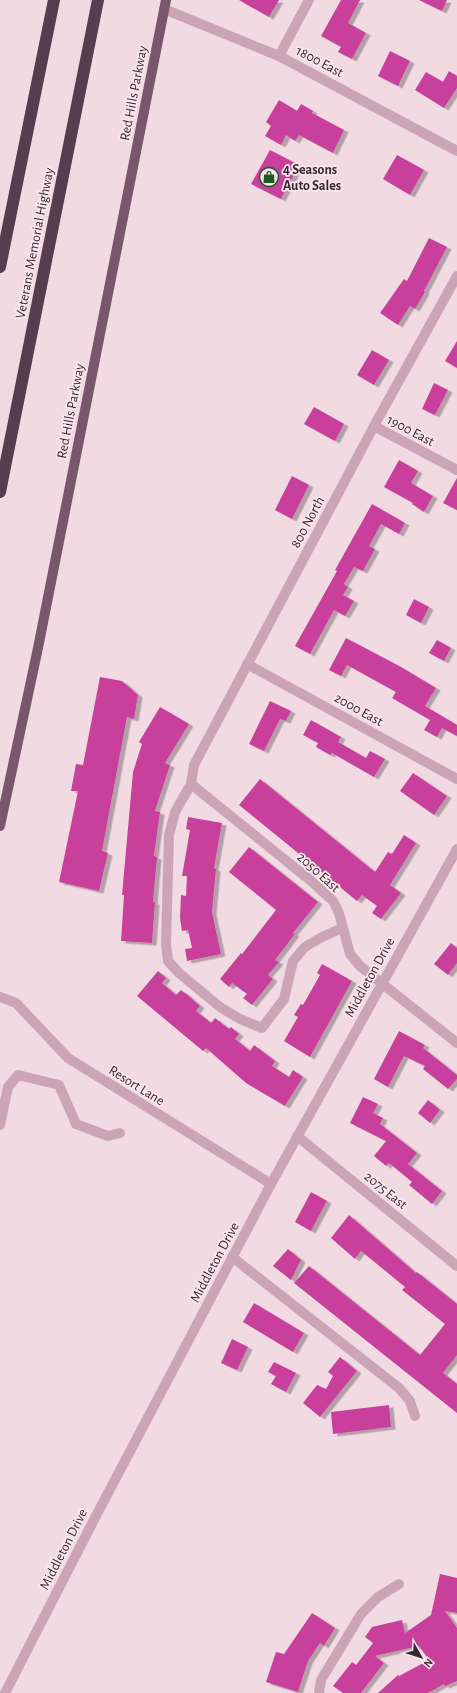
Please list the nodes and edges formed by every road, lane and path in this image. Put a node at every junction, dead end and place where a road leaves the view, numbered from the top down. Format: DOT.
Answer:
graph roads {
  1 [pos="54,0"];
  2 [pos="98,0"];
  3 [pos="309,0"];
  4 [pos="165,4"];
  5 [pos="280,56"];
  6 [pos="457,151"];
  7 [pos="0,267"];
  8 [pos="457,276"];
  9 [pos="374,426"];
  10 [pos="457,470"];
  11 [pos="0,492"];
  12 [pos="247,664"];
  13 [pos="457,778"];
  14 [pos="191,784"];
  15 [pos="0,826"];
  16 [pos="457,849"];
  17 [pos="342,928"];
  18 [pos="381,984"];
  19 [pos="0,997"];
  20 [pos="457,1044"];
  21 [pos="0,1125"];
  22 [pos="120,1133"];
  23 [pos="297,1136"];
  24 [pos="271,1184"];
  25 [pos="232,1257"];
  26 [pos="457,1266"];
  27 [pos="415,1416"];
  28 [pos="399,1584"];
  29 [pos="5,1693"];
  30 [pos="319,1693"];
  1 -- 7 [label="highway, Veterans Memorial Highway"];
  2 -- 11 [label="highway, Veterans Memorial Highway"];
  3 -- 5 [label="street"];
  4 -- 5 [label="street, 1800 East"];
  4 -- 15 [label="main road, Red Hills Parkway"];
  5 -- 6 [label="street, 1800 East"];
  8 -- 9 [label="street, 800 North"];
  9 -- 10 [label="street, 1900 East"];
  9 -- 12 [label="street, 800 North"];
  12 -- 13 [label="street, 2000 East"];
  12 -- 14 [label="street, 800 North"];
  14 -- 17 [label="street, 2050 East"];
  14 -- 17 [label="street"];
  16 -- 18 [label="street, Middleton Drive"];
  17 -- 18 [label="street, 2050 East"];
  18 -- 20 [label="street, 2050 East"];
  18 -- 23 [label="street, Middleton Drive"];
  19 -- 24 [label="street, Resort Lane"];
  21 -- 22 [label="street"];
  23 -- 24 [label="street, Middleton Drive"];
  23 -- 26 [label="street, 2075 East"];
  24 -- 25 [label="street, Middleton Drive"];
  25 -- 27 [label="street"];
  25 -- 29 [label="street, Middleton Drive"];
  28 -- 30 [label="street"];
}
